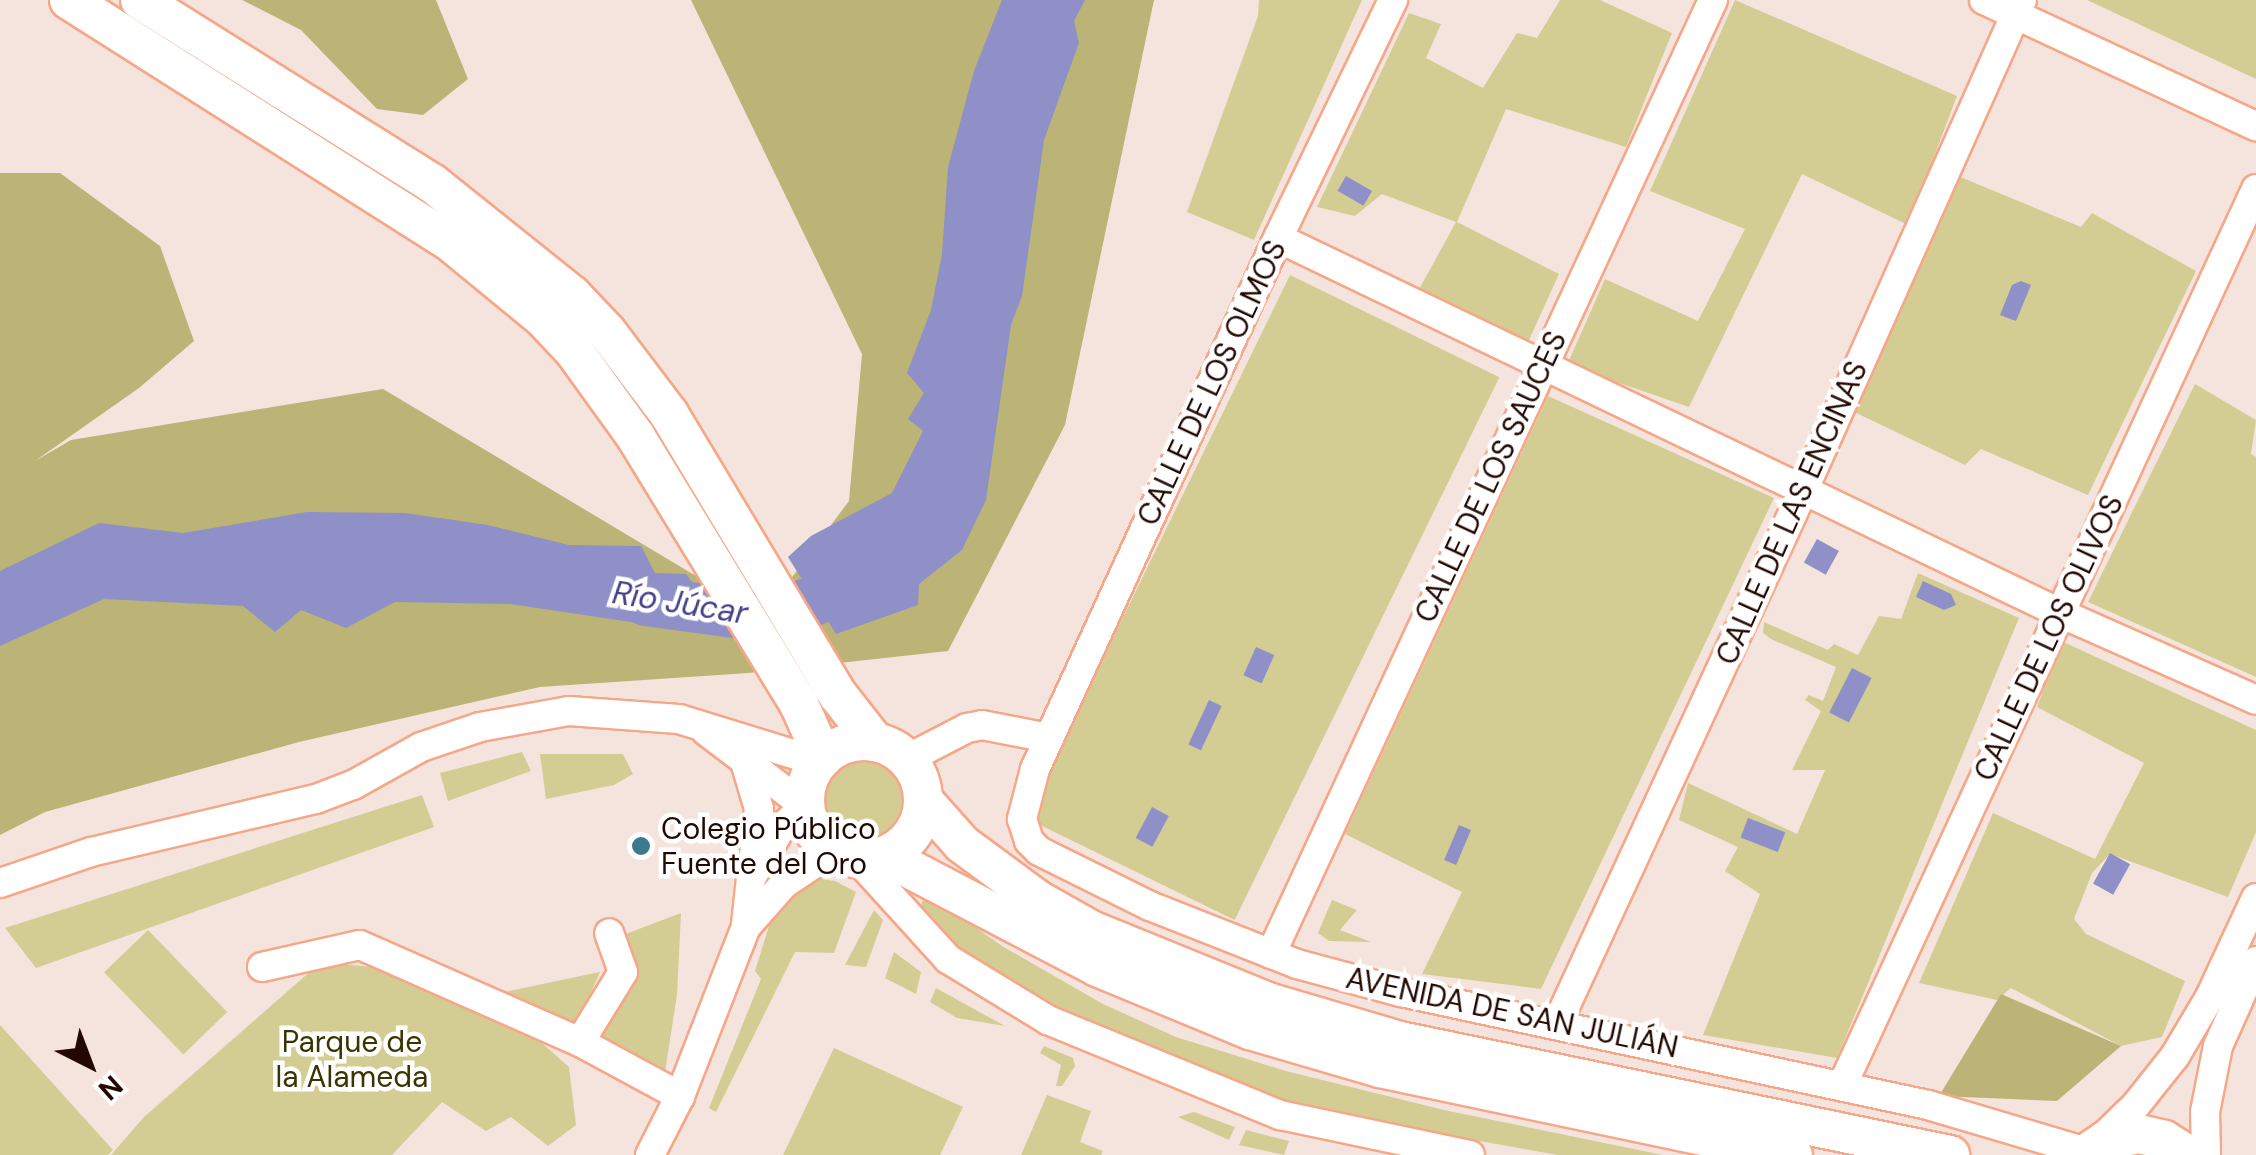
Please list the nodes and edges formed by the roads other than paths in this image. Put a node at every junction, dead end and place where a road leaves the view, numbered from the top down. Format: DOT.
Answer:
graph roads {
  1 [pos="69,0"];
  2 [pos="140,0"];
  3 [pos="1392,0"];
  4 [pos="1713,0"];
  5 [pos="1984,0"];
  6 [pos="2018,8"];
  7 [pos="2256,126"];
  8 [pos="2256,190"];
  9 [pos="1278,238"];
  10 [pos="1544,363"];
  11 [pos="1804,489"];
  12 [pos="2060,613"];
  13 [pos="2256,700"];
  14 [pos="697,723"];
  15 [pos="1049,738"];
  16 [pos="891,750"];
  17 [pos="821,760"];
  18 [pos="745,764"];
  19 [pos="1035,769"];
  20 [pos="924,801"];
  21 [pos="805,806"];
  22 [pos="861,857"];
  23 [pos="752,878"];
  24 [pos="0,884"];
  25 [pos="2256,898"];
  26 [pos="746,927"];
  27 [pos="608,932"];
  28 [pos="1271,954"];
  29 [pos="2256,961"];
  30 [pos="262,967"];
  31 [pos="1557,1024"];
  32 [pos="580,1042"];
  33 [pos="1842,1086"];
  34 [pos="680,1096"];
  35 [pos="2087,1152"];
  36 [pos="650,1155"];
  37 [pos="1470,1155"];
  38 [pos="1793,1155"];
  39 [pos="1950,1155"];
  40 [pos="2188,1155"];
  41 [pos="2206,1155"];
  1 -- 17 [label="main road"];
  2 -- 16 [label="main road"];
  3 -- 9 [label="street, CALLE DE LOS OLMOS"];
  4 -- 10 [label="street, CALLE DE LOS SAUCES"];
  5 -- 6 [label="street"];
  6 -- 7 [label="street"];
  6 -- 11 [label="street, CALLE DE LAS ENCINAS"];
  8 -- 12 [label="street, CALLE DE LOS OLIVOS"];
  9 -- 10 [label="street"];
  9 -- 15 [label="street, CALLE DE LOS OLMOS"];
  10 -- 11 [label="street"];
  10 -- 28 [label="street, CALLE DE LOS SAUCES"];
  11 -- 12 [label="street"];
  11 -- 31 [label="street, CALLE DE LAS ENCINAS"];
  12 -- 13 [label="street"];
  12 -- 33 [label="street, CALLE DE LOS OLIVOS"];
  14 -- 17 [label="street"];
  14 -- 18 [label="street"];
  14 -- 24 [label="street"];
  15 -- 16 [label="street"];
  15 -- 19 [label="street, CALLE DE LOS OLMOS"];
  16 -- 17 [label="main road"];
  16 -- 20 [label="main road"];
  17 -- 21 [label="main road"];
  18 -- 21 [label="street"];
  18 -- 23 [label="street"];
  19 -- 28 [label="street, AVENIDA DE SAN JULIÁN"];
  20 -- 22 [label="main road"];
  20 -- 39 [label="main road, AVENIDA DE SAN JULIÁN"];
  21 -- 22 [label="main road"];
  21 -- 23 [label="street"];
  22 -- 26 [label="street"];
  22 -- 37 [label="street"];
  22 -- 38 [label="main road"];
  23 -- 26 [label="street"];
  25 -- 35 [label="street"];
  26 -- 34 [label="street"];
  27 -- 32 [label="street"];
  28 -- 31 [label="street, AVENIDA DE SAN JULIÁN"];
  29 -- 41 [label="street"];
  30 -- 32 [label="street"];
  31 -- 33 [label="street, AVENIDA DE SAN JULIÁN"];
  32 -- 34 [label="street"];
  33 -- 35 [label="street, AVENIDA DE SAN JULIÁN"];
  34 -- 36 [label="street"];
  35 -- 40 [label="main road"];
}
